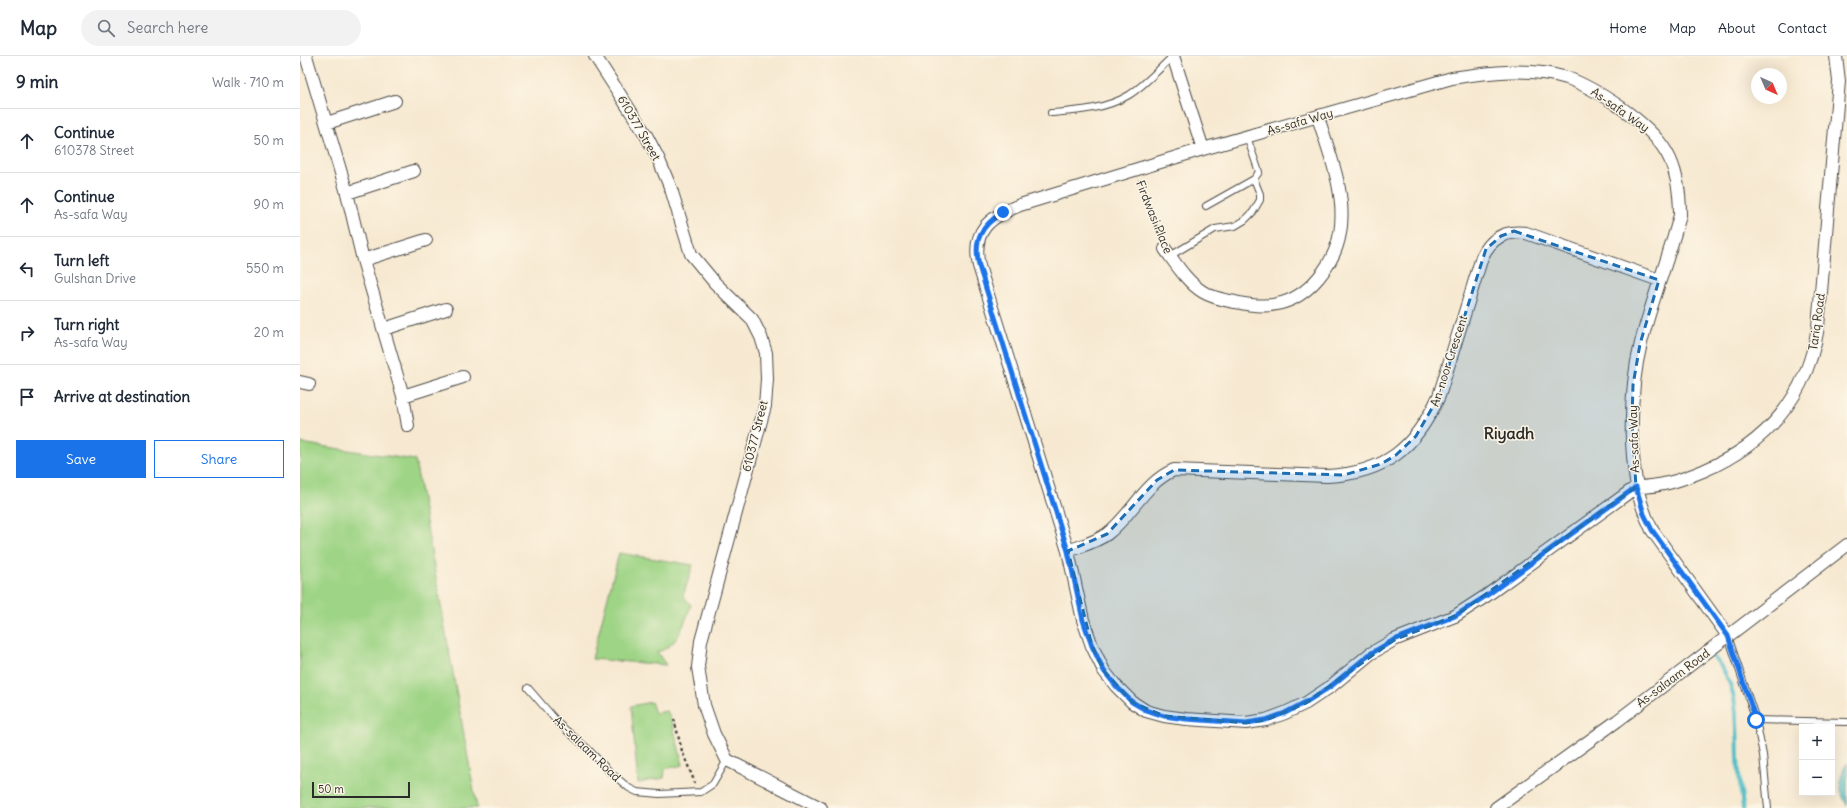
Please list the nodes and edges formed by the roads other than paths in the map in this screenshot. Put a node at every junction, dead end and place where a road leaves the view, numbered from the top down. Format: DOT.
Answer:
graph roads {
  1 [pos="306,56"];
  2 [pos="595,56"];
  3 [pos="1173,56"];
  4 [pos="1836,56"];
  5 [pos="395,101"];
  6 [pos="1051,113"];
  7 [pos="1318,117"];
  8 [pos="327,123"];
  9 [pos="1247,136"];
  10 [pos="1202,149"];
  11 [pos="414,171"];
  12 [pos="1254,179"];
  13 [pos="347,193"];
  14 [pos="1206,206"];
  15 [pos="426,240"];
  16 [pos="1168,252"];
  17 [pos="363,260"];
  18 [pos="1659,280"];
  19 [pos="446,309"];
  20 [pos="384,329"];
  21 [pos="463,377"];
  22 [pos="402,396"];
  23 [pos="408,426"];
  24 [pos="1636,487"];
  25 [pos="1847,545"];
  26 [pos="1068,551"];
  27 [pos="1728,636"];
  28 [pos="528,688"];
  29 [pos="1756,720"];
  30 [pos="1847,722"];
  31 [pos="727,760"];
  32 [pos="821,808"];
  33 [pos="1496,808"];
  34 [pos="1768,808"];
  1 -- 8 [label="street"];
  2 -- 31 [label="street, 610377 Street"];
  3 -- 6 [label="lane"];
  3 -- 10 [label="street"];
  4 -- 24 [label="street, Tariq Road"];
  5 -- 8 [label="street"];
  7 -- 9 [label="street, As-safa Way"];
  7 -- 16 [label="street, Firdwasi Place"];
  7 -- 18 [label="street, As-safa Way"];
  8 -- 13 [label="street"];
  9 -- 10 [label="street, As-safa Way"];
  9 -- 12 [label="lane"];
  10 -- 26 [label="street, As-safa Way"];
  11 -- 13 [label="street"];
  12 -- 14 [label="lane"];
  12 -- 16 [label="lane"];
  13 -- 17 [label="street"];
  15 -- 17 [label="street"];
  17 -- 20 [label="street"];
  18 -- 24 [label="street, As-safa Way"];
  18 -- 26 [label="street, An-noor Crescent"];
  19 -- 20 [label="street"];
  20 -- 22 [label="street"];
  21 -- 22 [label="street"];
  22 -- 23 [label="street"];
  24 -- 26 [label="street"];
  24 -- 27 [label="street, As-safa Way"];
  25 -- 27 [label="street, As-salaam Road"];
  27 -- 29 [label="lane"];
  27 -- 33 [label="street, As-salaam Road"];
  28 -- 31 [label="lane, As-salaam Road"];
  29 -- 30 [label="lane"];
  29 -- 34 [label="lane"];
  31 -- 32 [label="street"];
}
